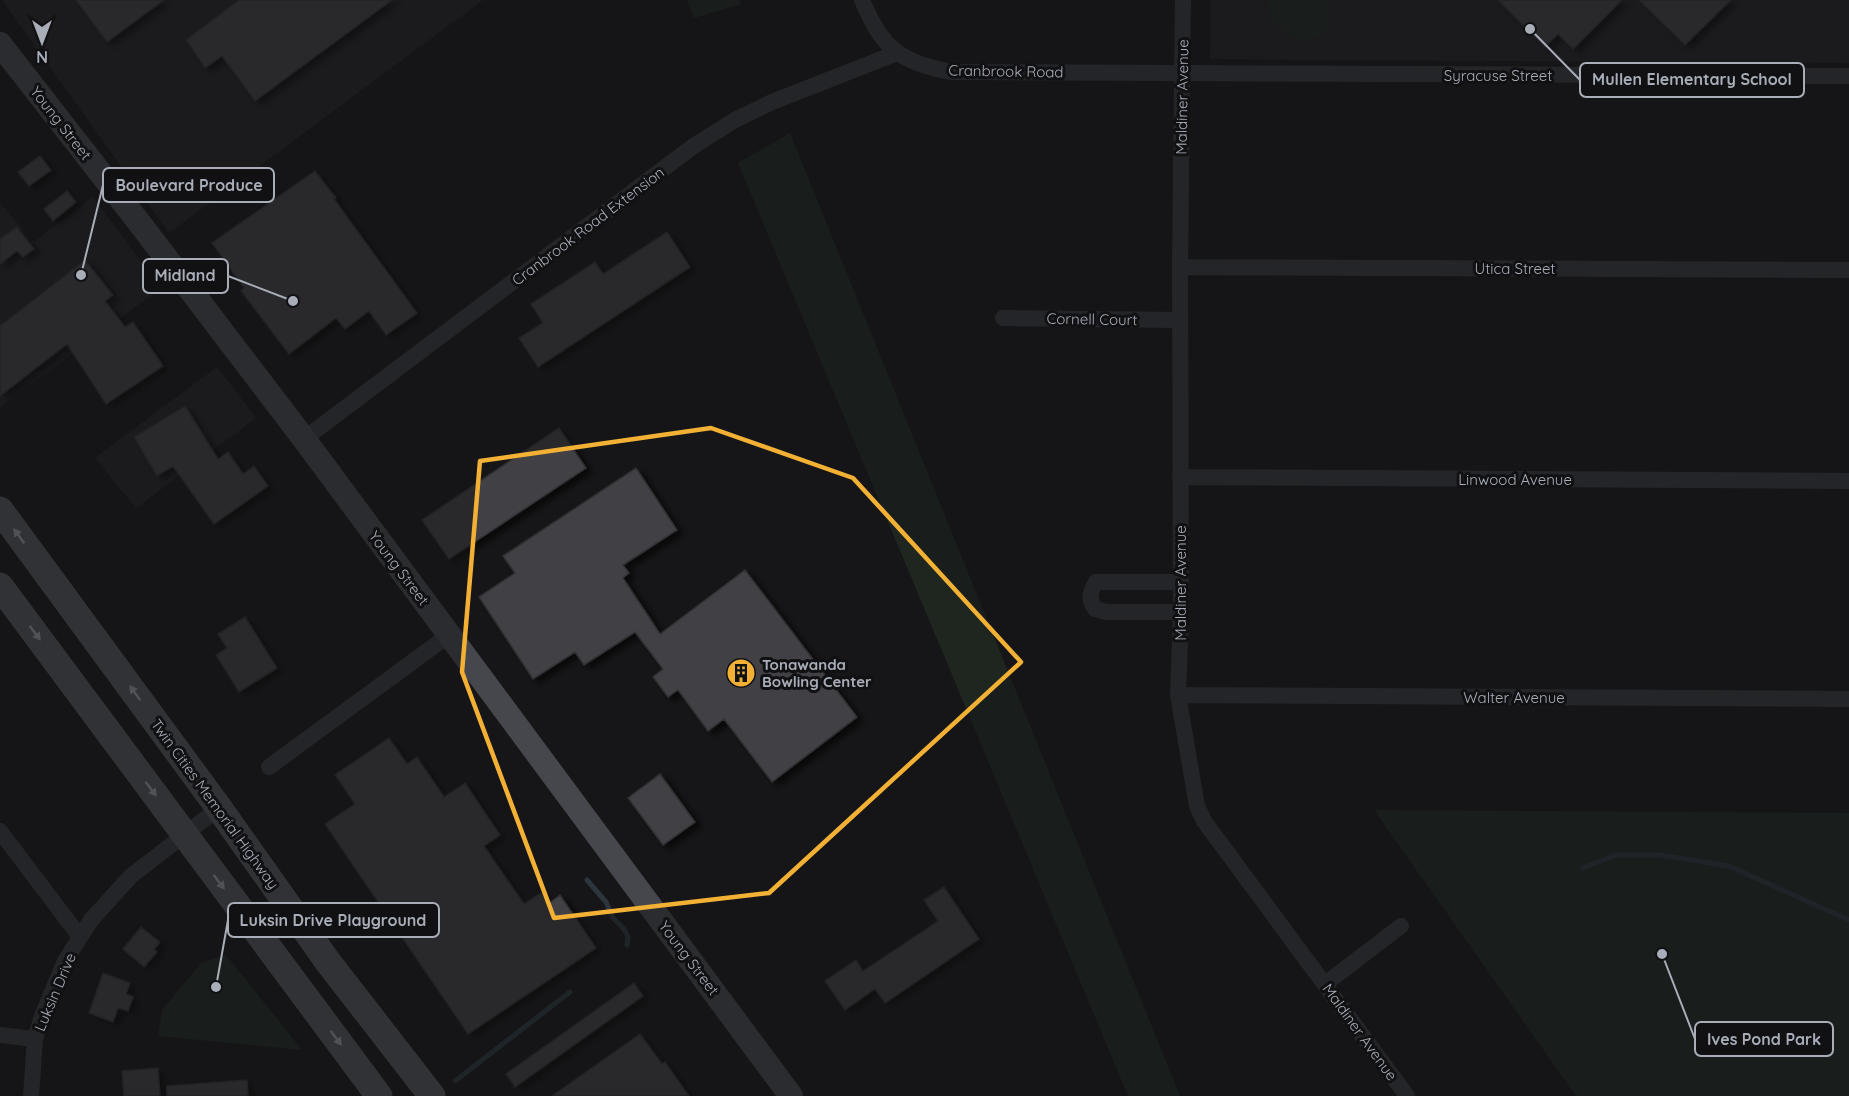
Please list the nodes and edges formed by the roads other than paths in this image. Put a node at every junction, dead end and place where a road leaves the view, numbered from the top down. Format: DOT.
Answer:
graph roads {
  1 [pos="862,0"];
  2 [pos="1183,0"];
  3 [pos="0,44"];
  4 [pos="897,53"];
  5 [pos="1182,73"];
  6 [pos="1849,76"];
  7 [pos="1180,267"];
  8 [pos="1849,270"];
  9 [pos="1003,318"];
  10 [pos="1180,320"];
  11 [pos="304,439"];
  12 [pos="1180,477"];
  13 [pos="1849,481"];
  14 [pos="0,510"];
  15 [pos="1181,582"];
  16 [pos="0,586"];
  17 [pos="1181,612"];
  18 [pos="449,635"];
  19 [pos="1178,695"];
  20 [pos="1849,699"];
  21 [pos="269,767"];
  22 [pos="219,808"];
  23 [pos="0,831"];
  24 [pos="184,835"];
  25 [pos="1401,926"];
  26 [pos="80,937"];
  27 [pos="1325,984"];
  28 [pos="0,1035"];
  29 [pos="35,1039"];
  30 [pos="31,1096"];
  31 [pos="379,1096"];
  32 [pos="432,1096"];
  33 [pos="791,1096"];
  34 [pos="1407,1096"];
  1 -- 4 [label="street, Cranbrook Road"];
  2 -- 5 [label="street, Maldiner Avenue"];
  3 -- 11 [label="street, Young Street"];
  4 -- 5 [label="street, Cranbrook Road"];
  4 -- 11 [label="street, Cranbrook Road Extension"];
  5 -- 6 [label="street, Syracuse Street"];
  5 -- 7 [label="street, Maldiner Avenue"];
  7 -- 8 [label="street, Utica Street"];
  7 -- 10 [label="street, Maldiner Avenue"];
  9 -- 10 [label="street, Cornell Court"];
  10 -- 12 [label="street, Maldiner Avenue"];
  11 -- 18 [label="street, Young Street"];
  12 -- 13 [label="street, Linwood Avenue"];
  12 -- 15 [label="street, Maldiner Avenue"];
  22 -- 14 [label="main road, Twin Cities Memorial Highway, one-way"];
  15 -- 17 [label="street, Maldiner Avenue"];
  15 -- 17 [label="street"];
  16 -- 24 [label="main road, one-way"];
  17 -- 19 [label="street, Maldiner Avenue"];
  18 -- 21 [label="street"];
  18 -- 33 [label="street, Young Street"];
  19 -- 20 [label="street, Walter Avenue"];
  19 -- 27 [label="street, Maldiner Avenue"];
  22 -- 24 [label="street, Luksin Drive"];
  22 -- 32 [label="main road, Twin Cities Memorial Highway"];
  23 -- 26 [label="street"];
  24 -- 26 [label="street, Luksin Drive"];
  24 -- 31 [label="main road, one-way"];
  25 -- 27 [label="street"];
  26 -- 29 [label="street, Luksin Drive"];
  27 -- 34 [label="street, Maldiner Avenue"];
  28 -- 29 [label="street"];
  29 -- 30 [label="street, Luksin Drive"];
}
